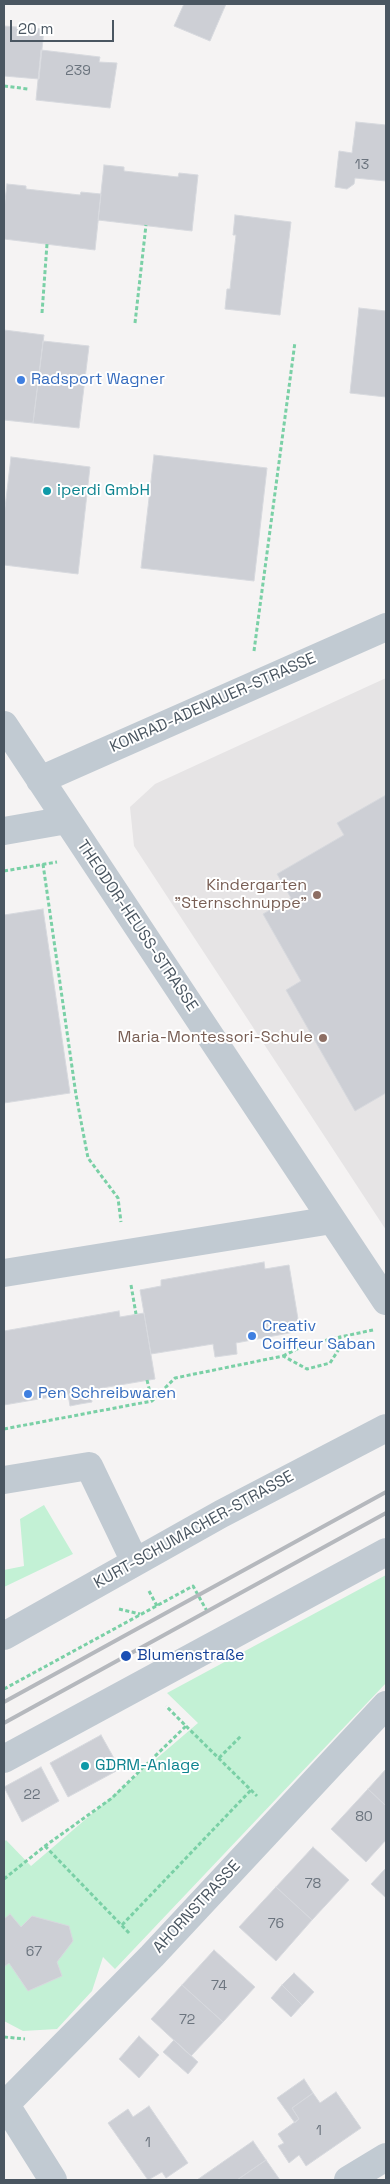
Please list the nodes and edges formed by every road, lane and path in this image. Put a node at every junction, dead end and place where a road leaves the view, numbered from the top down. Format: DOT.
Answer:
graph roads {
  1 [pos="4,86"];
  2 [pos="28,89"];
  3 [pos="146,225"];
  4 [pos="47,244"];
  5 [pos="42,313"];
  6 [pos="135,323"];
  7 [pos="295,342"];
  8 [pos="386,627"];
  9 [pos="250,687"];
  10 [pos="4,725"];
  11 [pos="40,780"];
  12 [pos="67,820"];
  13 [pos="4,831"];
  14 [pos="91,856"];
  15 [pos="43,864"];
  16 [pos="4,871"];
  17 [pos="332,1220"];
  18 [pos="126,1254"];
  19 [pos="4,1273"];
  20 [pos="386,1301"];
  21 [pos="377,1329"];
  22 [pos="340,1337"];
  23 [pos="284,1356"];
  24 [pos="147,1380"];
  25 [pos="152,1401"];
  26 [pos="386,1428"];
  27 [pos="4,1429"];
  28 [pos="4,1480"];
  29 [pos="386,1552"];
  30 [pos="140,1572"];
  31 [pos="193,1586"];
  32 [pos="157,1606"];
  33 [pos="114,1608"];
  34 [pos="140,1614"];
  35 [pos="4,1636"];
  36 [pos="143,1683"];
  37 [pos="4,1689"];
  38 [pos="386,1704"];
  39 [pos="186,1726"];
  40 [pos="242,1735"];
  41 [pos="219,1758"];
  42 [pos="4,1759"];
  43 [pos="246,1785"];
  44 [pos="251,1790"];
  45 [pos="45,1846"];
  46 [pos="4,1879"];
  47 [pos="122,1925"];
  48 [pos="152,1956"];
  49 [pos="4,2104"];
  50 [pos="380,2167"];
  51 [pos="53,2180"];
  52 [pos="348,2180"];
  1 -- 2 [label="path"];
  3 -- 6 [label="path"];
  4 -- 5 [label="path"];
  7 -- 9 [label="path"];
  8 -- 9 [label="street, KONRAD-ADENAUER-STRASSE"];
  9 -- 11 [label="street, KONRAD-ADENAUER-STRASSE"];
  10 -- 11 [label="street, THEODOR-HEUSS-STRASSE"];
  11 -- 12 [label="street, THEODOR-HEUSS-STRASSE"];
  12 -- 13 [label="street"];
  12 -- 14 [label="street, THEODOR-HEUSS-STRASSE"];
  14 -- 15 [label="path"];
  14 -- 17 [label="street, THEODOR-HEUSS-STRASSE"];
  15 -- 16 [label="path"];
  15 -- 18 [label="path"];
  17 -- 18 [label="street"];
  17 -- 20 [label="street, THEODOR-HEUSS-STRASSE"];
  18 -- 19 [label="street"];
  21 -- 22 [label="path"];
  22 -- 23 [label="path"];
  22 -- 23 [label="path"];
  23 -- 25 [label="path"];
  24 -- 25 [label="path"];
  25 -- 27 [label="path"];
  26 -- 30 [label="street, KURT-SCHUMACHER-STRASSE"];
  28 -- 30 [label="street"];
  29 -- 36 [label="street"];
  30 -- 32 [label="path"];
  30 -- 35 [label="street, KURT-SCHUMACHER-STRASSE"];
  31 -- 32 [label="path"];
  32 -- 34 [label="path"];
  33 -- 34 [label="path"];
  34 -- 37 [label="path"];
  36 -- 39 [label="path"];
  36 -- 42 [label="street"];
  38 -- 48 [label="street, AHORNSTRASSE"];
  39 -- 41 [label="path"];
  39 -- 45 [label="path"];
  40 -- 41 [label="path"];
  41 -- 43 [label="path"];
  44 -- 47 [label="path"];
  45 -- 46 [label="path"];
  45 -- 47 [label="path"];
  47 -- 48 [label="path"];
  48 -- 49 [label="street, AHORNSTRASSE"];
  49 -- 51 [label="street"];
  50 -- 52 [label="street"];
}
